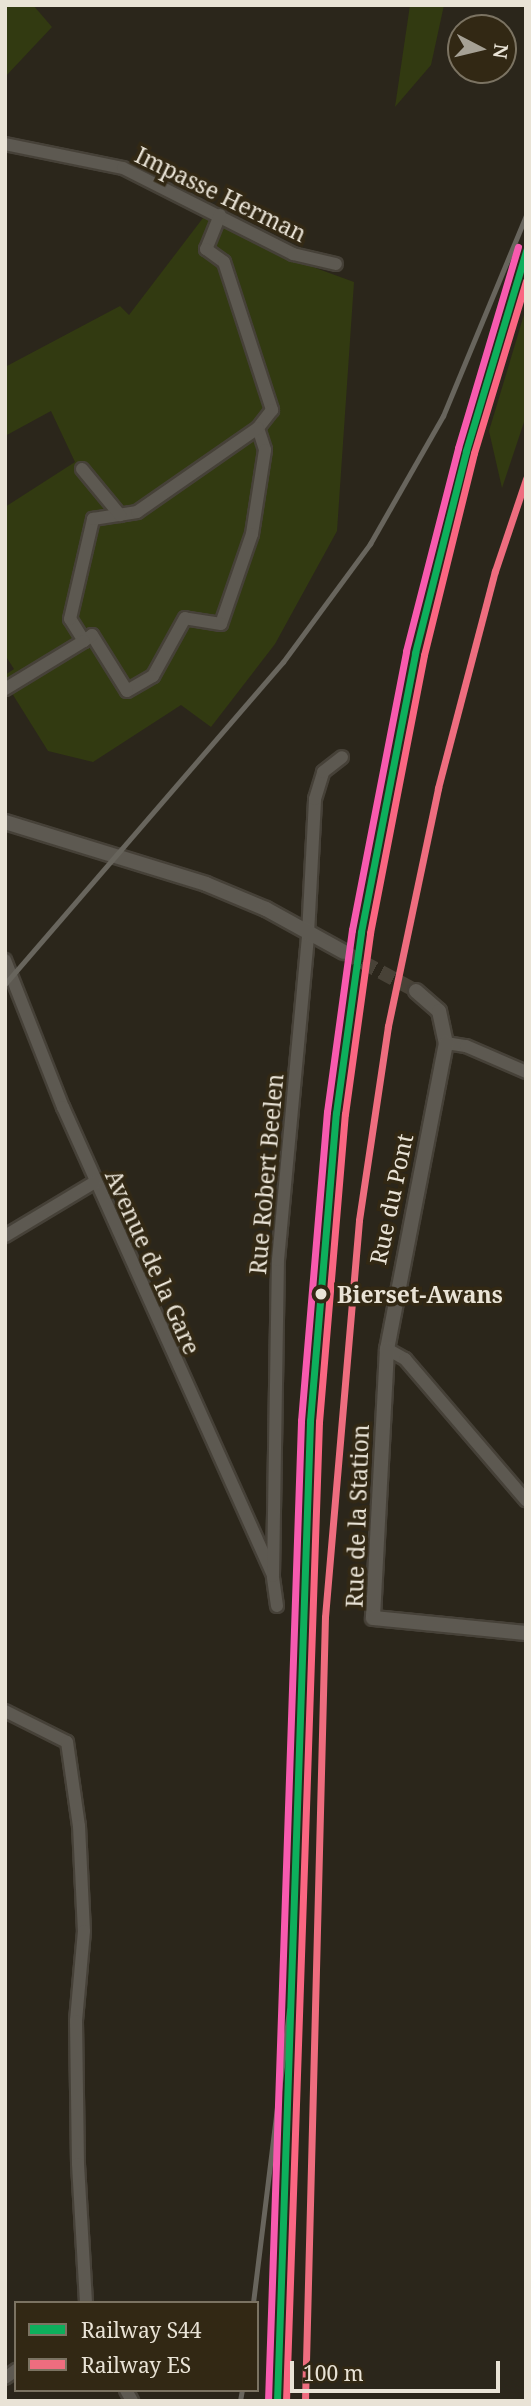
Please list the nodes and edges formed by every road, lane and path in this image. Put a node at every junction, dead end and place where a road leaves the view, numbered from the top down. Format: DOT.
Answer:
graph roads {
  1 [pos="5,144"];
  2 [pos="220,215"];
  3 [pos="336,264"];
  4 [pos="258,428"];
  5 [pos="82,469"];
  6 [pos="120,515"];
  7 [pos="84,641"];
  8 [pos="5,689"];
  9 [pos="342,757"];
  10 [pos="5,822"];
  11 [pos="308,934"];
  12 [pos="344,952"];
  13 [pos="5,960"];
  14 [pos="416,991"];
  15 [pos="446,1043"];
  16 [pos="526,1072"];
  17 [pos="95,1182"];
  18 [pos="5,1236"];
  19 [pos="387,1349"];
  20 [pos="526,1500"];
  21 [pos="273,1576"];
  22 [pos="277,1606"];
  23 [pos="526,1633"];
  24 [pos="5,1711"];
  25 [pos="86,2301"];
  1 -- 2 [label="street, Impasse Herman"];
  2 -- 3 [label="street, Impasse Herman"];
  2 -- 4 [label="street"];
  4 -- 6 [label="street"];
  4 -- 7 [label="street"];
  5 -- 6 [label="street"];
  6 -- 7 [label="street"];
  7 -- 8 [label="street"];
  9 -- 11 [label="street, Rue Robert Beelen"];
  10 -- 11 [label="street"];
  11 -- 12 [label="street"];
  11 -- 21 [label="street, Rue Robert Beelen"];
  13 -- 17 [label="street, Avenue de la Gare"];
  14 -- 15 [label="street, Rue du Pont"];
  15 -- 16 [label="street"];
  15 -- 19 [label="street, Rue du Pont"];
  17 -- 18 [label="street"];
  17 -- 21 [label="street, Avenue de la Gare"];
  19 -- 20 [label="street"];
  19 -- 23 [label="street, Rue de la Station"];
  21 -- 22 [label="street, Rue Robert Beelen"];
  24 -- 25 [label="street"];
}
